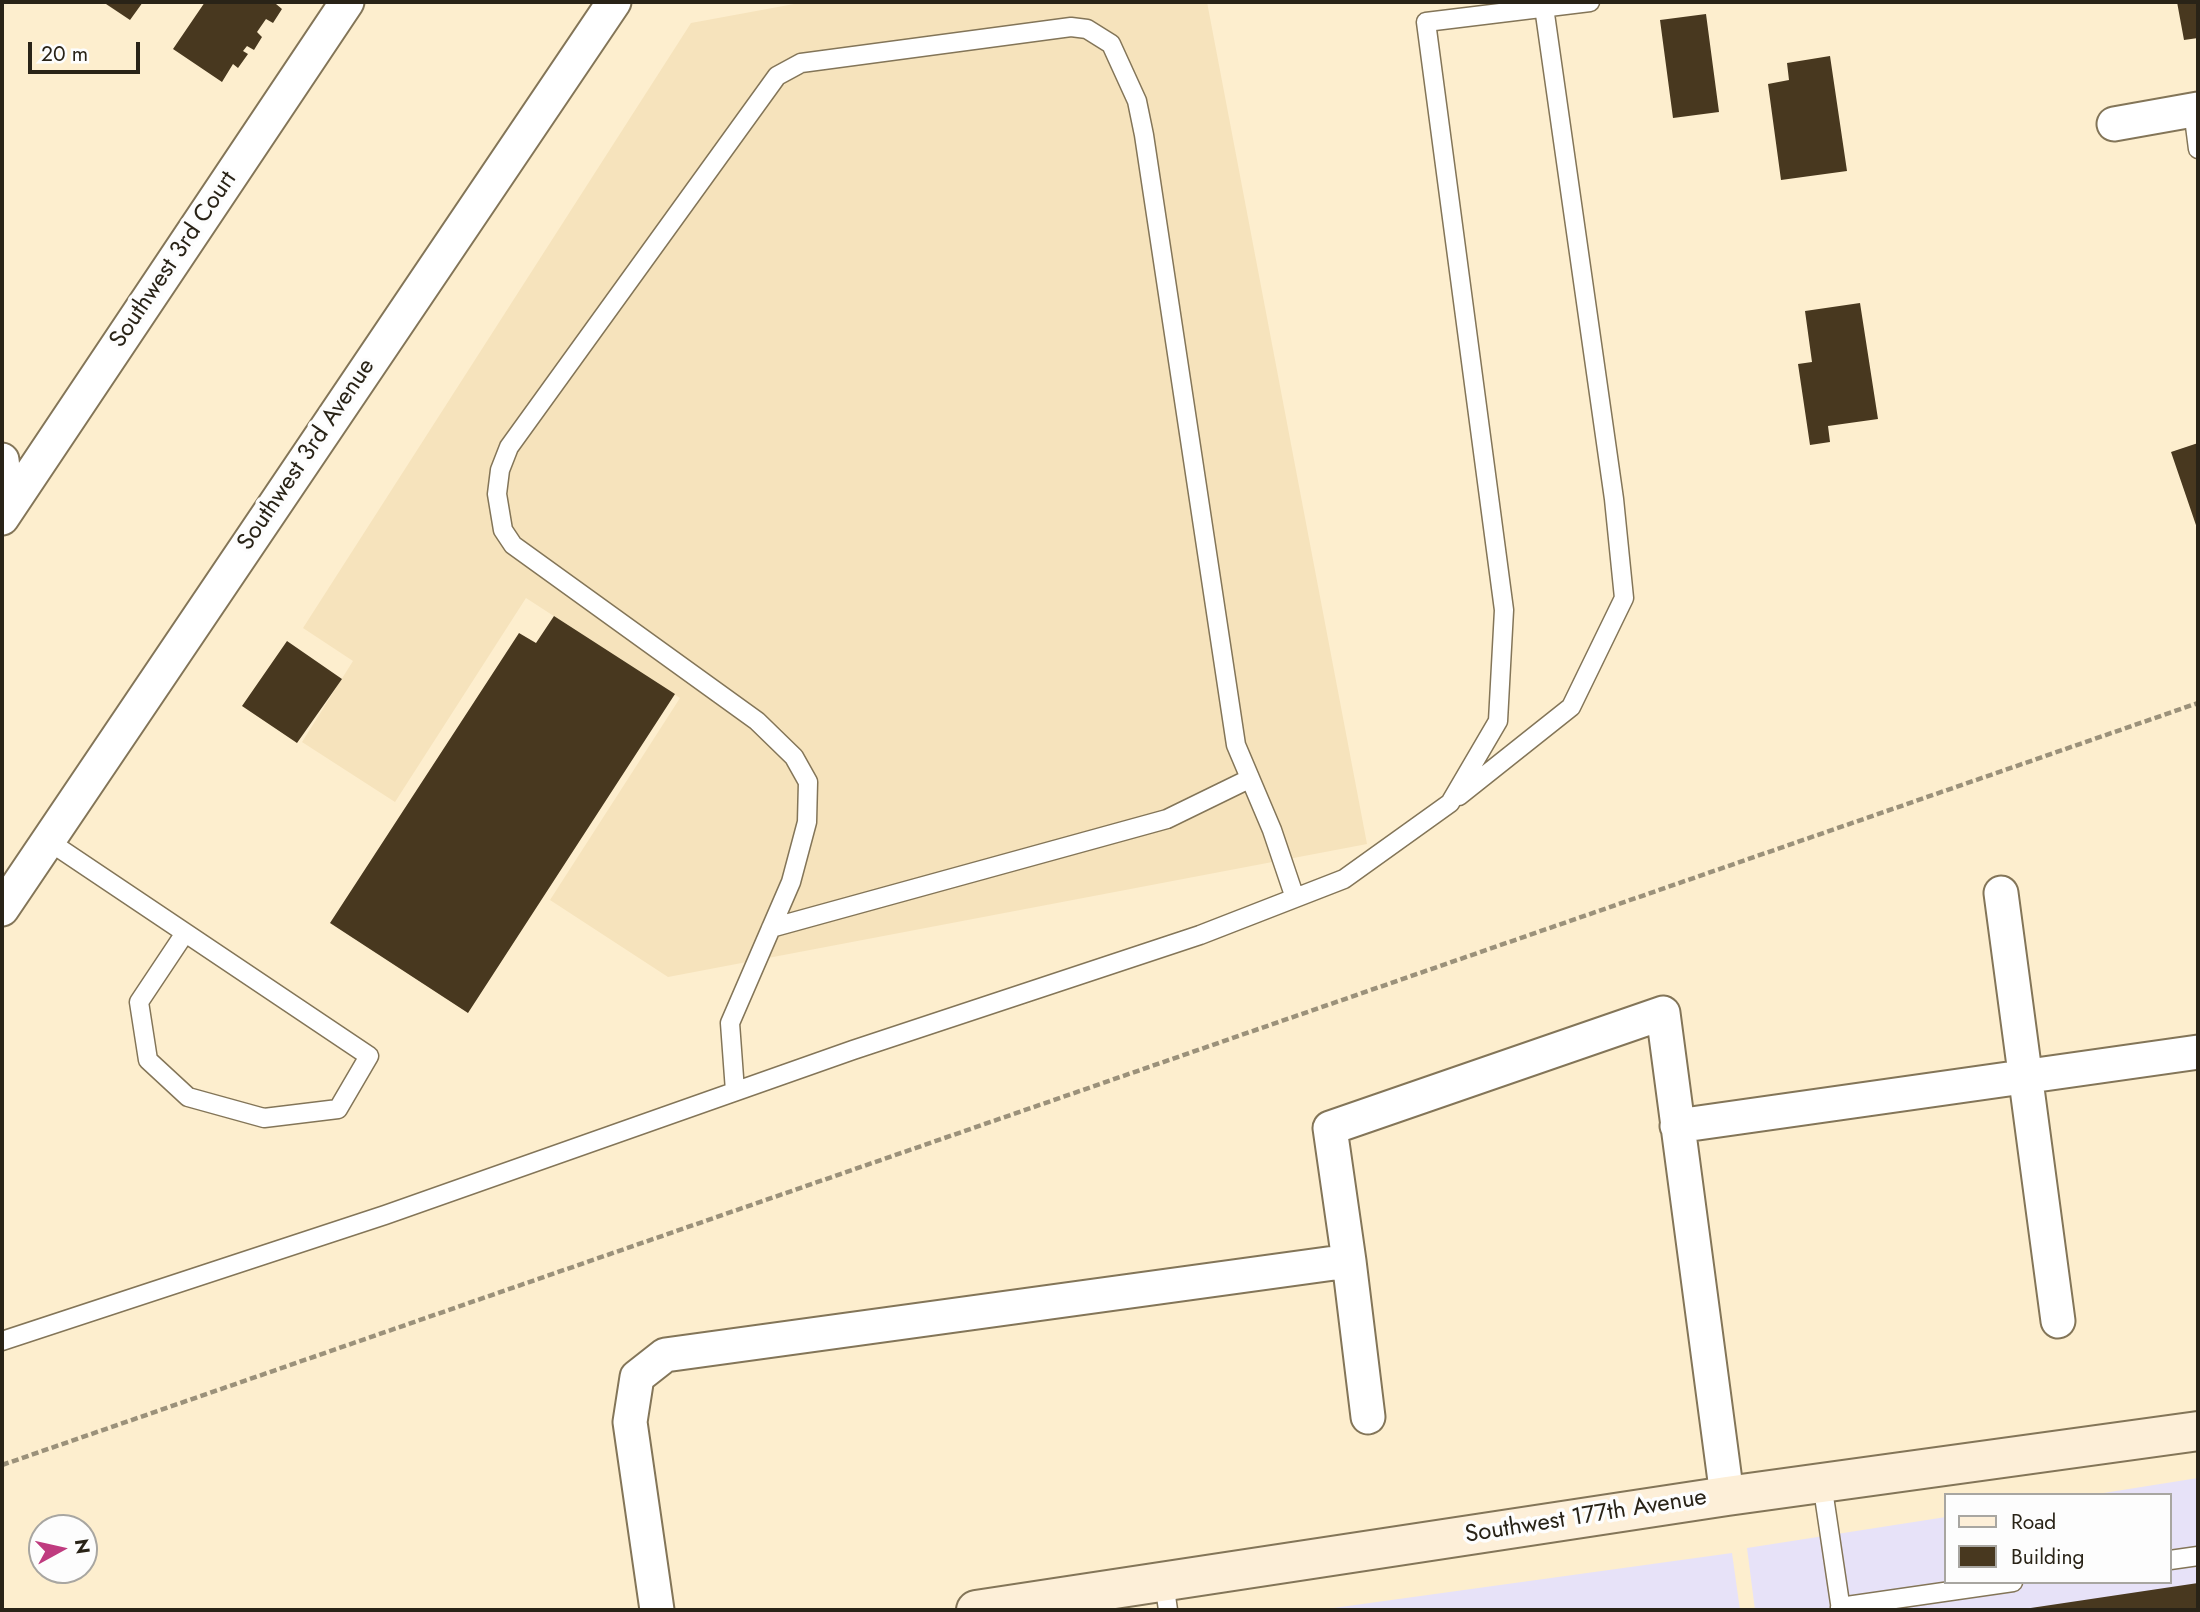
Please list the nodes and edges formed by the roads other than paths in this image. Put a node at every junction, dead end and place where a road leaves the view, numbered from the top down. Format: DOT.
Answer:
graph roads {
  1 [pos="347,2"];
  2 [pos="614,2"];
  3 [pos="1590,2"];
  4 [pos="1544,7"];
  5 [pos="2195,109"];
  6 [pos="2114,124"];
  7 [pos="2198,149"];
  8 [pos="2,460"];
  9 [pos="5,513"];
  10 [pos="1250,779"];
  11 [pos="1450,803"];
  12 [pos="47,840"];
  13 [pos="2001,893"];
  14 [pos="1295,898"];
  15 [pos="2,909"];
  16 [pos="771,928"];
  17 [pos="185,933"];
  18 [pos="2198,1052"];
  19 [pos="2024,1076"];
  20 [pos="735,1091"];
  21 [pos="1678,1126"];
  22 [pos="1349,1261"];
  23 [pos="2057,1321"];
  24 [pos="2,1341"];
  25 [pos="1368,1417"];
  26 [pos="2198,1432"];
  27 [pos="1822,1483"];
  28 [pos="1727,1496"];
  29 [pos="2198,1556"];
  30 [pos="2172,1560"];
  31 [pos="2000,1584"];
  32 [pos="1166,1596"];
  33 [pos="1841,1609"];
  34 [pos="656,1610"];
  35 [pos="975,1610"];
  1 -- 9 [label="street, Southwest 3rd Court"];
  2 -- 12 [label="street, Southwest 3rd Avenue"];
  3 -- 4 [label="lane"];
  4 -- 11 [label="lane"];
  4 -- 11 [label="lane"];
  5 -- 6 [label="street"];
  5 -- 7 [label="lane"];
  8 -- 9 [label="street"];
  10 -- 14 [label="lane"];
  10 -- 16 [label="lane"];
  10 -- 16 [label="lane"];
  11 -- 14 [label="lane"];
  12 -- 15 [label="street, Southwest 3rd Avenue"];
  12 -- 17 [label="lane"];
  13 -- 19 [label="street"];
  14 -- 20 [label="lane"];
  16 -- 20 [label="lane"];
  17 -- 17 [label="lane"];
  18 -- 19 [label="street"];
  19 -- 21 [label="street"];
  19 -- 23 [label="street"];
  20 -- 24 [label="lane"];
  21 -- 22 [label="street"];
  21 -- 28 [label="street"];
  22 -- 25 [label="street"];
  22 -- 34 [label="street"];
  26 -- 27 [label="main road, Southwest 177th Avenue"];
  27 -- 28 [label="main road, Southwest 177th Avenue"];
  27 -- 33 [label="lane"];
  28 -- 32 [label="main road, Southwest 177th Avenue"];
  29 -- 30 [label="lane"];
  31 -- 33 [label="lane"];
  32 -- 35 [label="main road, Southwest 177th Avenue"];
}
